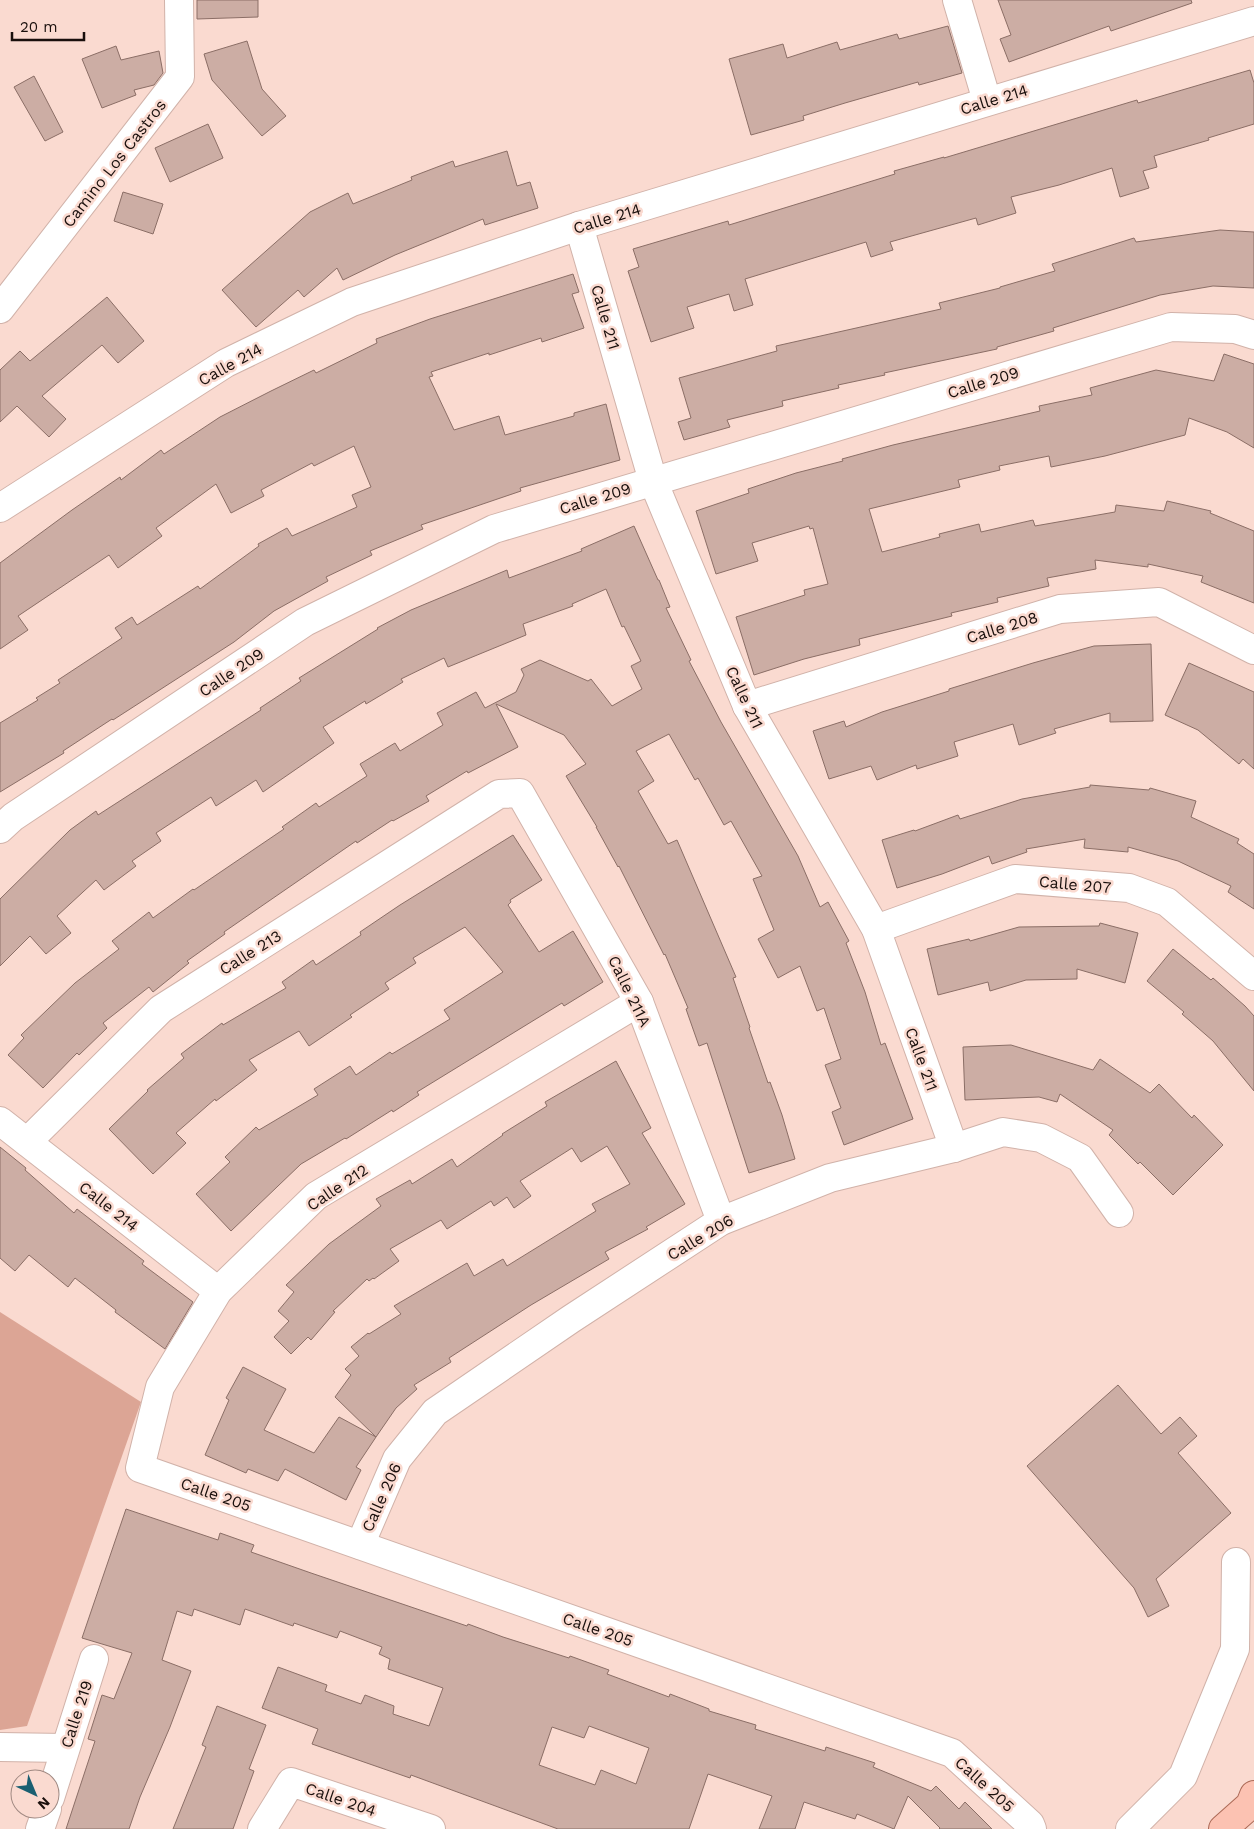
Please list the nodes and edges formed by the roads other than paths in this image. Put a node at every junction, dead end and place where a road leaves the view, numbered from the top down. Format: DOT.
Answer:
graph roads {
  1 [pos="179,0"];
  2 [pos="957,0"];
  3 [pos="1254,21"];
  4 [pos="987,101"];
  5 [pos="580,226"];
  6 [pos="0,309"];
  7 [pos="1254,336"];
  8 [pos="653,480"];
  9 [pos="0,508"];
  10 [pos="1254,650"];
  11 [pos="747,706"];
  12 [pos="499,794"];
  13 [pos="0,829"];
  14 [pos="876,929"];
  15 [pos="1254,976"];
  16 [pos="639,1002"];
  17 [pos="0,1121"];
  18 [pos="27,1142"];
  19 [pos="954,1148"];
  20 [pos="1119,1213"];
  21 [pos="721,1221"];
  22 [pos="218,1291"];
  23 [pos="140,1468"];
  24 [pos="360,1545"];
  25 [pos="1236,1562"];
  26 [pos="94,1659"];
  27 [pos="0,1747"];
  28 [pos="65,1748"];
  29 [pos="59,1769"];
  30 [pos="1254,1795"];
  31 [pos="265,1824"];
  32 [pos="431,1829"];
  33 [pos="1032,1829"];
  34 [pos="1130,1829"];
  35 [pos="1223,1829"];
  1 -- 6 [label="street, Camino Los Castros"];
  2 -- 4 [label="street"];
  3 -- 4 [label="street, Calle 214"];
  4 -- 5 [label="street, Calle 214"];
  5 -- 8 [label="street, Calle 211"];
  5 -- 9 [label="street, Calle 214"];
  7 -- 8 [label="street, Calle 209"];
  8 -- 11 [label="street, Calle 211"];
  8 -- 13 [label="street, Calle 209"];
  10 -- 11 [label="street, Calle 208"];
  11 -- 14 [label="street, Calle 211"];
  12 -- 16 [label="street, Calle 211A"];
  12 -- 18 [label="street, Calle 213"];
  14 -- 15 [label="street, Calle 207"];
  14 -- 19 [label="street, Calle 211"];
  16 -- 21 [label="street, Calle 211A"];
  16 -- 22 [label="street, Calle 212"];
  17 -- 18 [label="street, Calle 214"];
  18 -- 22 [label="street, Calle 214"];
  19 -- 20 [label="street, Calle 206"];
  19 -- 21 [label="street, Calle 206"];
  21 -- 24 [label="street, Calle 206"];
  22 -- 23 [label="street, Calle 212"];
  23 -- 24 [label="street, Calle 205"];
  24 -- 33 [label="street, Calle 205"];
  25 -- 34 [label="street"];
  26 -- 28 [label="street, Calle 219"];
  27 -- 28 [label="street"];
  28 -- 29 [label="street, Calle 219"];
  30 -- 35 [label="main road"];
  31 -- 32 [label="street, Calle 204"];
}
